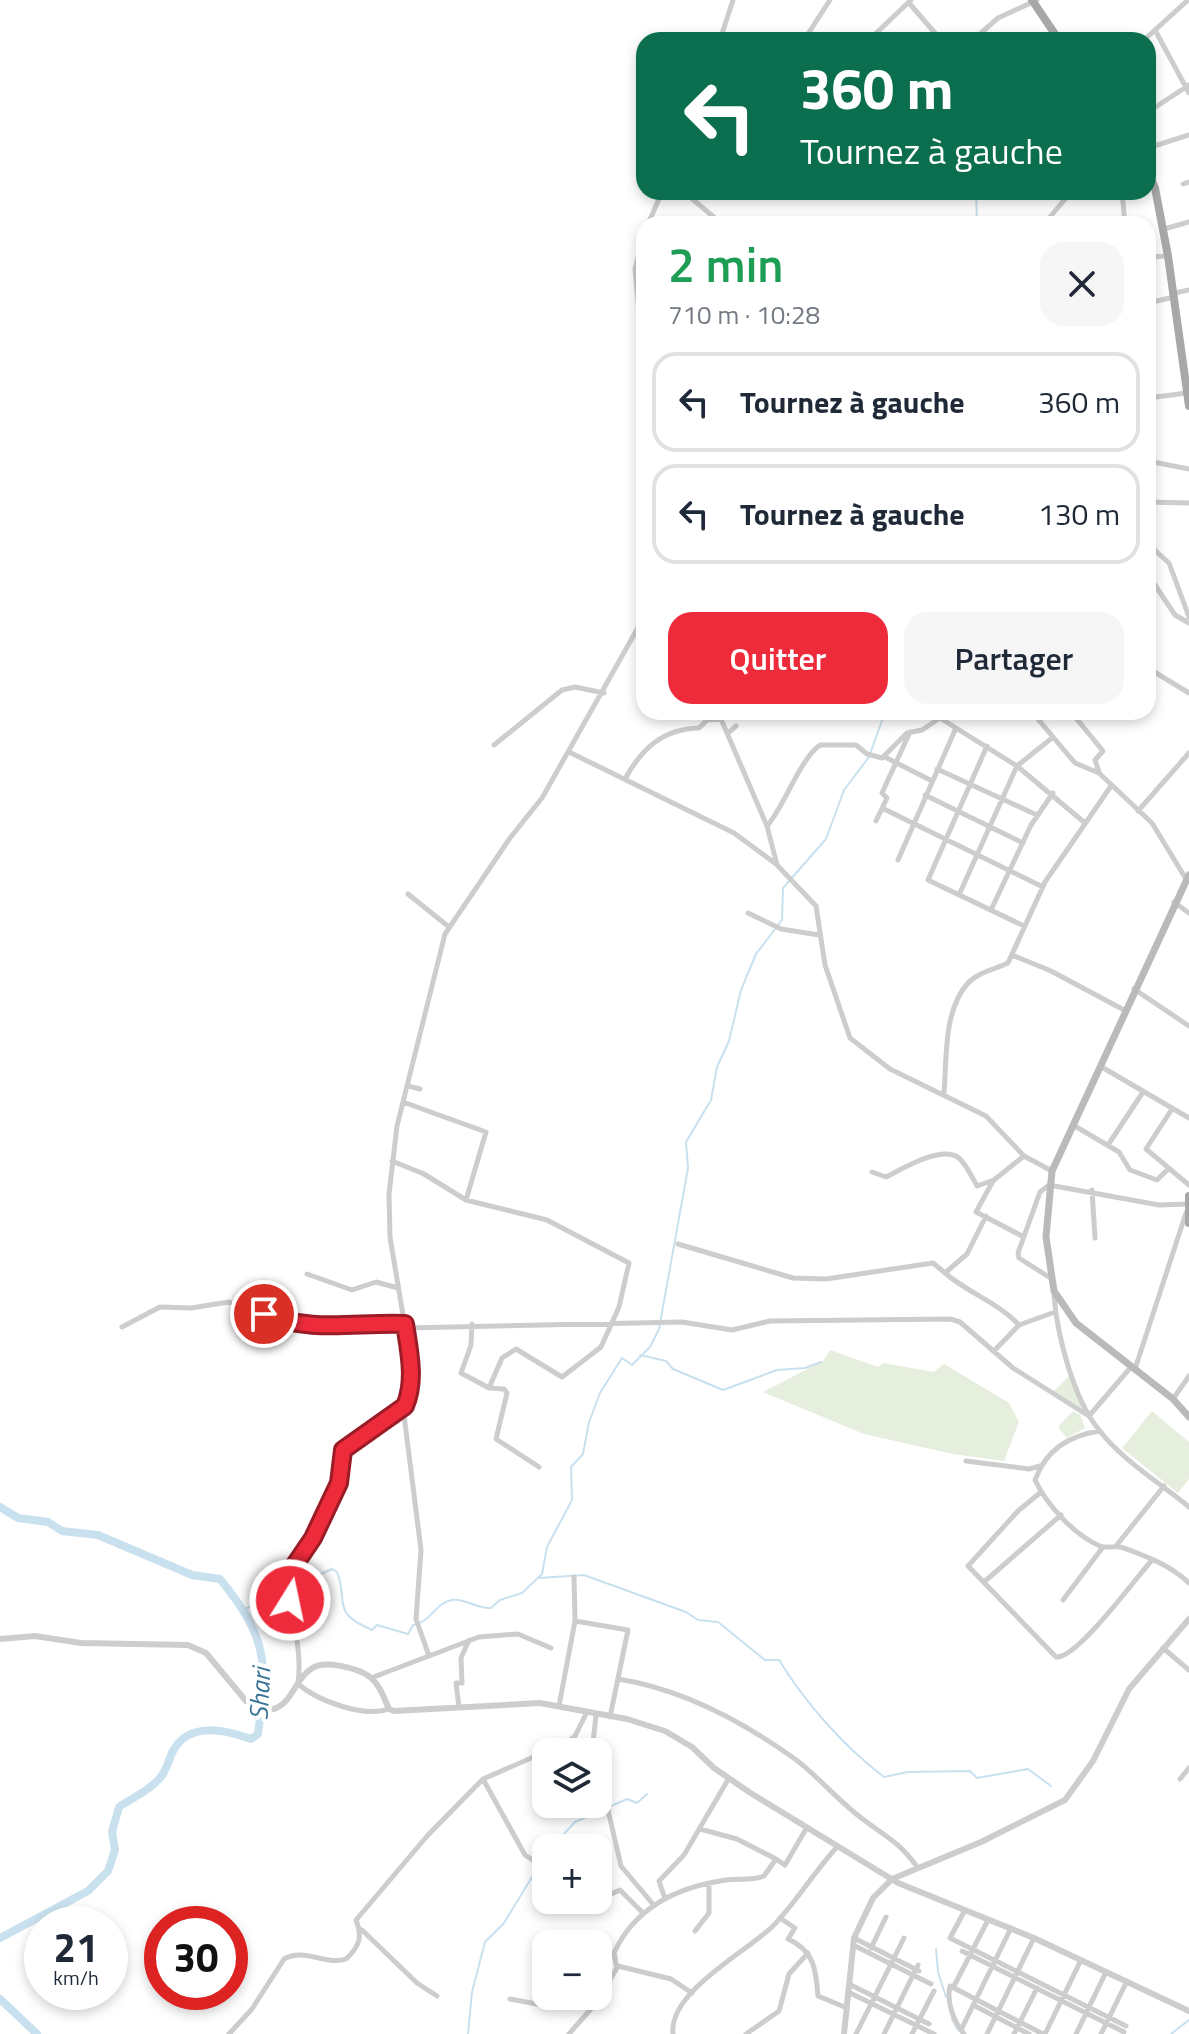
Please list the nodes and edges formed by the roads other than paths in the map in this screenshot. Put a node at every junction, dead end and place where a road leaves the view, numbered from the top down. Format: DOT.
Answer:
graph roads {
  1 [pos="733,0"];
  2 [pos="830,0"];
  3 [pos="1188,0"];
  4 [pos="910,1"];
  5 [pos="1034,1"];
  6 [pos="1155,30"];
  7 [pos="723,32"];
  8 [pos="809,32"];
  9 [pos="877,32"];
  10 [pos="935,32"];
  11 [pos="982,32"];
  12 [pos="1054,32"];
  13 [pos="1188,88"];
  14 [pos="1156,107"];
  15 [pos="1189,135"];
  16 [pos="1156,145"];
  17 [pos="1156,194"];
  18 [pos="694,200"];
  19 [pos="1064,200"];
  20 [pos="712,216"];
  21 [pos="1051,216"];
  22 [pos="1189,222"];
  23 [pos="1162,230"];
  24 [pos="1168,256"];
  25 [pos="1156,257"];
  26 [pos="1189,290"];
  27 [pos="1175,295"];
  28 [pos="1156,301"];
  29 [pos="1186,359"];
  30 [pos="1187,393"];
  31 [pos="1156,397"];
  32 [pos="1189,406"];
  33 [pos="1156,463"];
  34 [pos="1189,469"];
  35 [pos="1156,502"];
  36 [pos="1189,503"];
  37 [pos="1156,551"];
  38 [pos="1156,591"];
  39 [pos="1189,620"];
  40 [pos="636,632"];
  41 [pos="1156,673"];
  42 [pos="604,693"];
  43 [pos="1189,693"];
  44 [pos="707,720"];
  45 [pos="722,720"];
  46 [pos="937,720"];
  47 [pos="943,720"];
  48 [pos="1038,720"];
  49 [pos="1078,720"];
  50 [pos="736,726"];
  51 [pos="956,728"];
  52 [pos="911,732"];
  53 [pos="728,733"];
  54 [pos="1052,738"];
  55 [pos="494,745"];
  56 [pos="987,746"];
  57 [pos="569,752"];
  58 [pos="1189,753"];
  59 [pos="885,757"];
  60 [pos="895,760"];
  61 [pos="1017,766"];
  62 [pos="937,769"];
  63 [pos="1099,773"];
  64 [pos="625,779"];
  65 [pos="932,781"];
  66 [pos="970,784"];
  67 [pos="1111,786"];
  68 [pos="1053,793"];
  69 [pos="925,795"];
  70 [pos="1002,799"];
  71 [pos="882,808"];
  72 [pos="958,811"];
  73 [pos="1138,811"];
  74 [pos="1037,815"];
  75 [pos="876,821"];
  76 [pos="1085,823"];
  77 [pos="914,824"];
  78 [pos="767,826"];
  79 [pos="990,827"];
  80 [pos="946,839"];
  81 [pos="1023,843"];
  82 [pos="977,855"];
  83 [pos="898,860"];
  84 [pos="777,865"];
  85 [pos="1011,871"];
  86 [pos="1187,877"];
  87 [pos="1043,887"];
  88 [pos="408,894"];
  89 [pos="959,895"];
  90 [pos="1174,902"];
  91 [pos="991,910"];
  92 [pos="748,913"];
  93 [pos="1189,913"];
  94 [pos="1024,926"];
  95 [pos="449,927"];
  96 [pos="819,935"];
  97 [pos="1017,944"];
  98 [pos="1012,955"];
  99 [pos="1022,959"];
  100 [pos="1008,963"];
  101 [pos="1134,989"];
  102 [pos="1124,1010"];
  103 [pos="1189,1026"];
  104 [pos="1098,1065"];
  105 [pos="408,1086"];
  106 [pos="420,1089"];
  107 [pos="1143,1092"];
  108 [pos="944,1093"];
  109 [pos="403,1102"];
  110 [pos="1172,1109"];
  111 [pos="1189,1118"];
  112 [pos="1072,1125"];
  113 [pos="1108,1145"];
  114 [pos="1024,1156"];
  115 [pos="392,1161"];
  116 [pos="1168,1169"];
  117 [pos="1052,1171"];
  118 [pos="872,1172"];
  119 [pos="994,1180"];
  120 [pos="1049,1185"];
  121 [pos="1189,1185"];
  122 [pos="1092,1190"];
  123 [pos="466,1200"];
  124 [pos="1188,1201"];
  125 [pos="986,1216"];
  126 [pos="1189,1223"];
  127 [pos="1022,1236"];
  128 [pos="1095,1238"];
  129 [pos="678,1244"];
  130 [pos="945,1273"];
  131 [pos="307,1274"];
  132 [pos="1052,1279"];
  133 [pos="399,1289"];
  134 [pos="1054,1291"];
  135 [pos="1055,1312"];
  136 [pos="472,1324"];
  137 [pos="611,1324"];
  138 [pos="1019,1325"];
  139 [pos="405,1326"];
  140 [pos="122,1327"];
  141 [pos="994,1351"];
  142 [pos="1133,1368"];
  143 [pos="1189,1376"];
  144 [pos="489,1388"];
  145 [pos="1173,1399"];
  146 [pos="405,1406"];
  147 [pos="1089,1416"];
  148 [pos="1189,1417"];
  149 [pos="1099,1431"];
  150 [pos="966,1461"];
  151 [pos="1041,1466"];
  152 [pos="539,1467"];
  153 [pos="1029,1469"];
  154 [pos="1035,1480"];
  155 [pos="1164,1486"];
  156 [pos="1041,1492"];
  157 [pos="1189,1507"];
  158 [pos="1061,1515"];
  159 [pos="1116,1546"];
  160 [pos="1103,1547"];
  161 [pos="1152,1560"];
  162 [pos="574,1577"];
  163 [pos="984,1582"];
  164 [pos="1189,1583"];
  165 [pos="1063,1600"];
  166 [pos="1189,1619"];
  167 [pos="575,1621"];
  168 [pos="0,1639"];
  169 [pos="469,1639"];
  170 [pos="551,1648"];
  171 [pos="1163,1648"];
  172 [pos="429,1656"];
  173 [pos="1189,1670"];
  174 [pos="371,1678"];
  175 [pos="618,1679"];
  176 [pos="298,1684"];
  177 [pos="559,1706"];
  178 [pos="459,1707"];
  179 [pos="389,1709"];
  180 [pos="586,1714"];
  181 [pos="596,1715"];
  182 [pos="610,1717"];
  183 [pos="594,1738"];
  184 [pos="1189,1768"];
  185 [pos="729,1778"];
  186 [pos="483,1779"];
  187 [pos="1180,1779"];
  188 [pos="609,1818"];
  189 [pos="700,1829"];
  190 [pos="806,1829"];
  191 [pos="837,1847"];
  192 [pos="776,1859"];
  193 [pos="532,1860"];
  194 [pos="918,1868"];
  195 [pos="892,1879"];
  196 [pos="709,1884"];
  197 [pos="612,1894"];
  198 [pos="665,1899"];
  199 [pos="652,1904"];
  200 [pos="965,1910"];
  201 [pos="641,1911"];
  202 [pos="886,1917"];
  203 [pos="780,1918"];
  204 [pos="988,1920"];
  205 [pos="1011,1928"];
  206 [pos="361,1929"];
  207 [pos="695,1931"];
  208 [pos="904,1938"];
  209 [pos="1034,1938"];
  210 [pos="854,1942"];
  211 [pos="870,1950"];
  212 [pos="962,1951"];
  213 [pos="971,1952"];
  214 [pos="614,1953"];
  215 [pos="808,1953"];
  216 [pos="1081,1960"];
  217 [pos="892,1961"];
  218 [pos="994,1964"];
  219 [pos="618,1966"];
  220 [pos="917,1970"];
  221 [pos="1106,1972"];
  222 [pos="1015,1975"];
  223 [pos="1127,1981"];
  224 [pos="931,1984"];
  225 [pos="1038,1987"];
  226 [pos="849,1988"];
  227 [pos="953,1988"];
  228 [pos="934,1991"];
  229 [pos="692,1993"];
  230 [pos="437,1996"];
  231 [pos="510,1999"];
  232 [pos="873,2000"];
  233 [pos="1062,2000"];
  234 [pos="974,2002"];
  235 [pos="532,2003"];
  236 [pos="847,2008"];
  237 [pos="895,2011"];
  238 [pos="1087,2011"];
  239 [pos="1189,2011"];
  240 [pos="996,2014"];
  241 [pos="1107,2021"];
  242 [pos="918,2022"];
  243 [pos="929,2024"];
  244 [pos="1017,2028"];
  245 [pos="1125,2029"];
  246 [pos="844,2032"];
  247 [pos="962,2032"];
  248 [pos="229,2034"];
  249 [pos="569,2034"];
  250 [pos="673,2034"];
  251 [pos="746,2034"];
  252 [pos="854,2034"];
  253 [pos="884,2034"];
  254 [pos="912,2034"];
  255 [pos="934,2034"];
  256 [pos="987,2034"];
  257 [pos="1029,2034"];
  258 [pos="1044,2034"];
  259 [pos="1076,2034"];
  260 [pos="1101,2034"];
  1 -- 7 [label="street"];
  2 -- 8 [label="street"];
  3 -- 6 [label="street"];
  4 -- 9 [label="street"];
  4 -- 10 [label="street"];
  5 -- 11 [label="street"];
  5 -- 12 [label="main road"];
  6 -- 13 [label="street"];
  13 -- 14 [label="street"];
  15 -- 16 [label="street"];
  17 -- 23 [label="main road"];
  18 -- 20 [label="street"];
  19 -- 21 [label="street"];
  22 -- 23 [label="street"];
  23 -- 24 [label="main road"];
  24 -- 25 [label="street"];
  24 -- 27 [label="main road"];
  26 -- 27 [label="street"];
  27 -- 28 [label="street"];
  27 -- 29 [label="main road"];
  29 -- 30 [label="main road"];
  30 -- 31 [label="street"];
  30 -- 32 [label="main road"];
  33 -- 34 [label="street"];
  35 -- 36 [label="street"];
  37 -- 39 [label="street"];
  38 -- 39 [label="street"];
  40 -- 42 [label="street"];
  41 -- 43 [label="street"];
  42 -- 55 [label="street"];
  42 -- 57 [label="street"];
  44 -- 64 [label="street"];
  45 -- 53 [label="street"];
  46 -- 52 [label="street"];
  47 -- 51 [label="street"];
  48 -- 54 [label="street"];
  49 -- 63 [label="street"];
  50 -- 53 [label="street"];
  51 -- 56 [label="street"];
  51 -- 62 [label="street"];
  52 -- 59 [label="street"];
  52 -- 60 [label="street"];
  53 -- 78 [label="street"];
  54 -- 61 [label="street"];
  54 -- 63 [label="street"];
  56 -- 61 [label="street"];
  56 -- 66 [label="street"];
  57 -- 64 [label="street"];
  57 -- 95 [label="street"];
  58 -- 73 [label="street"];
  59 -- 60 [label="street"];
  59 -- 78 [label="street"];
  60 -- 65 [label="street"];
  60 -- 71 [label="street"];
  61 -- 68 [label="street"];
  61 -- 70 [label="street"];
  62 -- 65 [label="street"];
  62 -- 66 [label="street"];
  63 -- 67 [label="street"];
  64 -- 84 [label="street"];
  65 -- 69 [label="street"];
  66 -- 70 [label="street"];
  66 -- 72 [label="street"];
  67 -- 73 [label="street"];
  67 -- 76 [label="street"];
  68 -- 74 [label="street"];
  68 -- 76 [label="street"];
  69 -- 72 [label="street"];
  69 -- 77 [label="street"];
  70 -- 74 [label="street"];
  70 -- 79 [label="street"];
  71 -- 75 [label="street"];
  71 -- 77 [label="street"];
  72 -- 79 [label="street"];
  72 -- 80 [label="street"];
  73 -- 86 [label="street"];
  74 -- 81 [label="street"];
  76 -- 87 [label="street"];
  77 -- 80 [label="street"];
  77 -- 83 [label="street"];
  78 -- 84 [label="street"];
  79 -- 81 [label="street"];
  79 -- 82 [label="street"];
  80 -- 82 [label="street"];
  80 -- 89 [label="street"];
  81 -- 85 [label="street"];
  82 -- 85 [label="street"];
  82 -- 89 [label="street"];
  84 -- 96 [label="street"];
  85 -- 87 [label="street"];
  85 -- 91 [label="street"];
  86 -- 90 [label="main road"];
  87 -- 94 [label="street"];
  88 -- 95 [label="street"];
  89 -- 91 [label="street"];
  90 -- 93 [label="street"];
  90 -- 101 [label="main road"];
  91 -- 94 [label="street"];
  92 -- 96 [label="street"];
  94 -- 97 [label="street"];
  95 -- 105 [label="street"];
  96 -- 108 [label="street"];
  97 -- 98 [label="street"];
  97 -- 99 [label="street"];
  98 -- 99 [label="street"];
  98 -- 100 [label="street"];
  99 -- 100 [label="street"];
  99 -- 102 [label="street"];
  100 -- 108 [label="street"];
  101 -- 102 [label="main road"];
  101 -- 103 [label="street"];
  102 -- 104 [label="main road"];
  104 -- 107 [label="street"];
  104 -- 112 [label="main road"];
  105 -- 106 [label="street"];
  105 -- 109 [label="street"];
  107 -- 110 [label="street"];
  107 -- 113 [label="street"];
  108 -- 114 [label="street"];
  109 -- 115 [label="street"];
  109 -- 123 [label="street"];
  110 -- 111 [label="street"];
  110 -- 116 [label="street"];
  112 -- 113 [label="street"];
  112 -- 117 [label="main road"];
  113 -- 116 [label="street"];
  114 -- 117 [label="street"];
  114 -- 119 [label="street"];
  115 -- 123 [label="street"];
  115 -- 133 [label="street"];
  116 -- 121 [label="street"];
  117 -- 120 [label="main road"];
  118 -- 119 [label="street"];
  119 -- 125 [label="street"];
  120 -- 122 [label="street"];
  120 -- 127 [label="street"];
  120 -- 132 [label="main road"];
  122 -- 124 [label="street"];
  122 -- 128 [label="street"];
  123 -- 137 [label="street"];
  124 -- 126 [label="main road"];
  124 -- 142 [label="street"];
  125 -- 127 [label="street"];
  125 -- 130 [label="street"];
  127 -- 132 [label="street"];
  129 -- 130 [label="street"];
  130 -- 138 [label="street"];
  131 -- 133 [label="street"];
  132 -- 134 [label="main road"];
  133 -- 139 [label="street"];
  134 -- 135 [label="street"];
  134 -- 142 [label="main road"];
  135 -- 138 [label="street"];
  135 -- 147 [label="street"];
  136 -- 137 [label="street"];
  136 -- 139 [label="street"];
  136 -- 144 [label="street"];
  137 -- 141 [label="street"];
  137 -- 144 [label="street"];
  138 -- 141 [label="street"];
  139 -- 140 [label="street"];
  139 -- 146 [label="street"];
  141 -- 147 [label="street"];
  142 -- 145 [label="main road"];
  142 -- 147 [label="street"];
  143 -- 145 [label="street"];
  144 -- 152 [label="street"];
  145 -- 148 [label="main road"];
  146 -- 172 [label="street"];
  146 -- 176 [label="street"];
  147 -- 149 [label="street"];
  149 -- 151 [label="street"];
  149 -- 155 [label="street"];
  150 -- 153 [label="street"];
  151 -- 153 [label="street"];
  151 -- 154 [label="street"];
  153 -- 154 [label="street"];
  154 -- 156 [label="street"];
  155 -- 157 [label="street"];
  155 -- 159 [label="street"];
  156 -- 158 [label="street"];
  156 -- 163 [label="street"];
  158 -- 160 [label="street"];
  158 -- 163 [label="street"];
  159 -- 160 [label="street"];
  159 -- 161 [label="street"];
  160 -- 165 [label="street"];
  161 -- 163 [label="street"];
  161 -- 164 [label="street"];
  162 -- 167 [label="street"];
  166 -- 171 [label="street"];
  167 -- 175 [label="street"];
  167 -- 177 [label="street"];
  168 -- 176 [label="street"];
  169 -- 170 [label="street"];
  169 -- 172 [label="street"];
  169 -- 178 [label="street"];
  171 -- 173 [label="street"];
  171 -- 194 [label="street"];
  172 -- 174 [label="street"];
  174 -- 176 [label="street"];
  174 -- 179 [label="street"];
  175 -- 182 [label="street"];
  175 -- 194 [label="street"];
  176 -- 179 [label="street"];
  177 -- 178 [label="street"];
  177 -- 180 [label="street"];
  178 -- 179 [label="street"];
  180 -- 181 [label="street"];
  180 -- 186 [label="street"];
  181 -- 182 [label="street"];
  181 -- 183 [label="street"];
  182 -- 185 [label="street"];
  184 -- 187 [label="street"];
  185 -- 189 [label="street"];
  185 -- 190 [label="street"];
  186 -- 193 [label="street"];
  186 -- 206 [label="street"];
  188 -- 199 [label="street"];
  189 -- 192 [label="street"];
  189 -- 198 [label="street"];
  190 -- 191 [label="street"];
  190 -- 192 [label="street"];
  191 -- 195 [label="street"];
  191 -- 203 [label="street"];
  192 -- 196 [label="street"];
  194 -- 195 [label="street"];
  195 -- 200 [label="street"];
  195 -- 210 [label="street"];
  196 -- 198 [label="street"];
  196 -- 207 [label="street"];
  197 -- 201 [label="street"];
  198 -- 199 [label="street"];
  199 -- 201 [label="street"];
  200 -- 204 [label="street"];
  200 -- 213 [label="street"];
  201 -- 214 [label="street"];
  202 -- 211 [label="street"];
  203 -- 215 [label="street"];
  203 -- 229 [label="street"];
  204 -- 205 [label="street"];
  204 -- 213 [label="street"];
  205 -- 209 [label="street"];
  205 -- 218 [label="street"];
  206 -- 230 [label="street"];
  206 -- 248 [label="street"];
  208 -- 217 [label="street"];
  209 -- 216 [label="street"];
  209 -- 222 [label="street"];
  210 -- 211 [label="street"];
  210 -- 226 [label="street"];
  211 -- 217 [label="street"];
  212 -- 213 [label="street"];
  213 -- 218 [label="street"];
  213 -- 227 [label="street"];
  214 -- 219 [label="street"];
  215 -- 236 [label="street"];
  215 -- 251 [label="street"];
  216 -- 221 [label="street"];
  216 -- 233 [label="street"];
  217 -- 220 [label="street"];
  217 -- 232 [label="street"];
  218 -- 222 [label="street"];
  218 -- 234 [label="street"];
  219 -- 229 [label="street"];
  219 -- 249 [label="street"];
  220 -- 224 [label="street"];
  220 -- 237 [label="street"];
  221 -- 223 [label="street"];
  221 -- 238 [label="street"];
  222 -- 225 [label="street"];
  222 -- 240 [label="street"];
  223 -- 239 [label="street"];
  223 -- 241 [label="street"];
  225 -- 233 [label="street"];
  225 -- 244 [label="street"];
  226 -- 232 [label="street"];
  226 -- 236 [label="street"];
  227 -- 234 [label="street"];
  227 -- 247 [label="street"];
  228 -- 242 [label="street"];
  229 -- 250 [label="street"];
  231 -- 235 [label="street"];
  232 -- 237 [label="street"];
  232 -- 252 [label="street"];
  233 -- 238 [label="street"];
  233 -- 258 [label="street"];
  234 -- 240 [label="street"];
  234 -- 247 [label="street"];
  236 -- 246 [label="street"];
  237 -- 242 [label="street"];
  237 -- 253 [label="street"];
  238 -- 241 [label="street"];
  238 -- 259 [label="street"];
  240 -- 244 [label="street"];
  240 -- 256 [label="street"];
  241 -- 245 [label="street"];
  241 -- 260 [label="street"];
  242 -- 243 [label="street"];
  242 -- 254 [label="street"];
  242 -- 255 [label="street"];
  244 -- 257 [label="street"];
  244 -- 258 [label="street"];
  246 -- 252 [label="street"];
}
